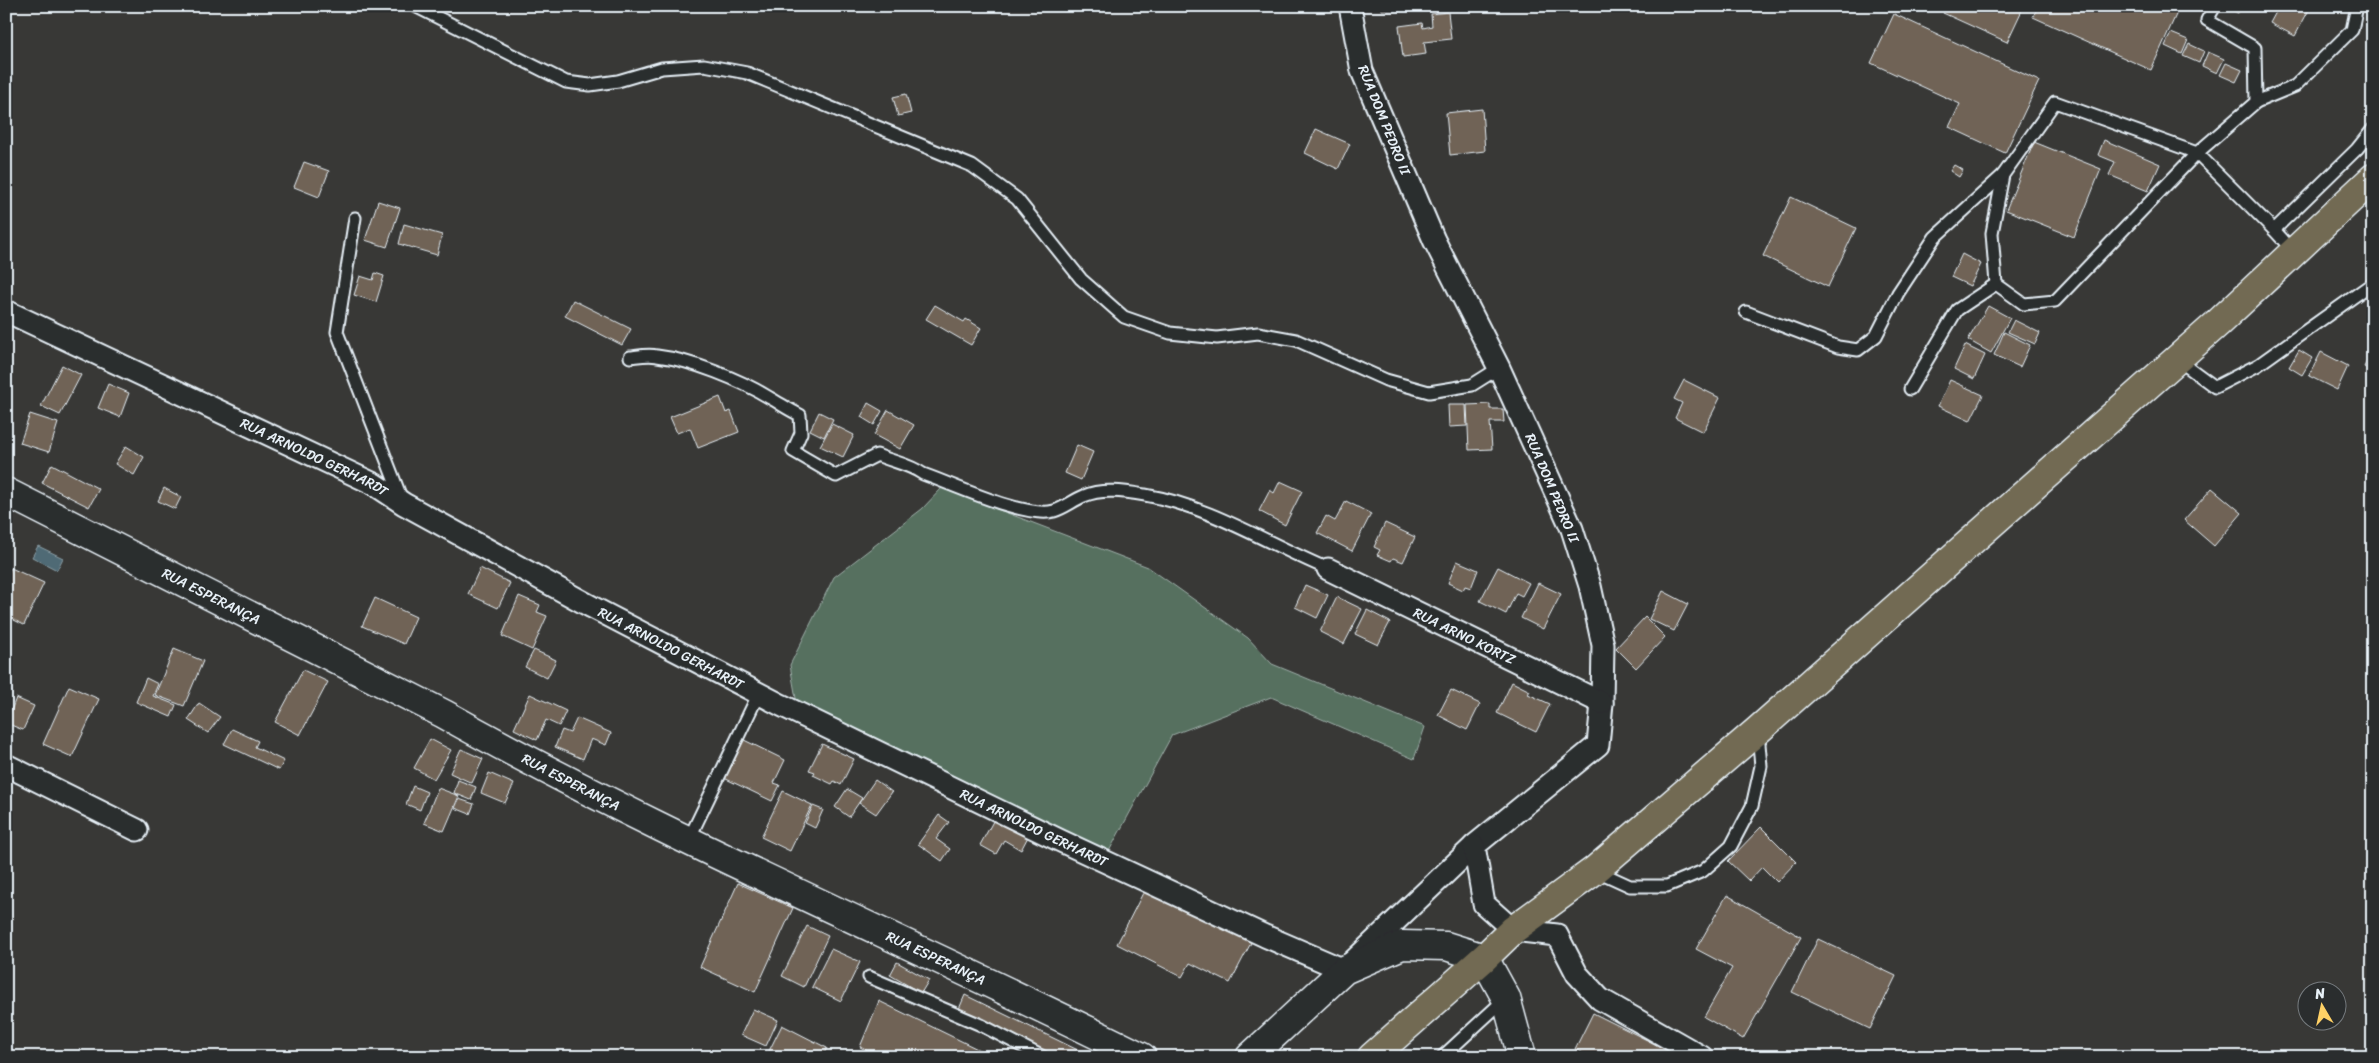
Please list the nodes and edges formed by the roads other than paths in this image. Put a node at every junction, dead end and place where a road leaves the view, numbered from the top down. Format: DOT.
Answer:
graph roads {
  1 [pos="415,6"];
  2 [pos="1350,6"];
  3 [pos="2215,6"];
  4 [pos="2357,6"];
  5 [pos="2256,102"];
  6 [pos="2373,130"];
  7 [pos="2197,154"];
  8 [pos="2003,175"];
  9 [pos="2373,178"];
  10 [pos="355,218"];
  11 [pos="2274,230"];
  12 [pos="2294,252"];
  13 [pos="2373,283"];
  14 [pos="1996,284"];
  15 [pos="6,312"];
  16 [pos="1746,312"];
  17 [pos="630,357"];
  18 [pos="2177,359"];
  19 [pos="1499,368"];
  20 [pos="1910,389"];
  21 [pos="6,492"];
  22 [pos="404,504"];
  23 [pos="1328,569"];
  24 [pos="759,693"];
  25 [pos="1602,703"];
  26 [pos="1757,731"];
  27 [pos="6,765"];
  28 [pos="137,830"];
  29 [pos="688,841"];
  30 [pos="1474,846"];
  31 [pos="1595,870"];
  32 [pos="1513,930"];
  33 [pos="1484,958"];
  34 [pos="1344,970"];
  35 [pos="869,976"];
  36 [pos="1506,998"];
  37 [pos="1043,1057"];
  38 [pos="1142,1057"];
  39 [pos="1250,1057"];
  40 [pos="1372,1057"];
  41 [pos="1442,1057"];
  42 [pos="1522,1057"];
  43 [pos="1702,1057"];
  1 -- 19 [label="lane"];
  2 -- 19 [label="street, RUA DOM PEDRO II"];
  3 -- 5 [label="lane"];
  4 -- 5 [label="lane"];
  5 -- 7 [label="lane"];
  6 -- 11 [label="lane"];
  7 -- 8 [label="lane"];
  7 -- 11 [label="lane"];
  7 -- 14 [label="lane"];
  8 -- 14 [label="lane"];
  8 -- 16 [label="lane"];
  9 -- 12 [label="main road"];
  10 -- 22 [label="lane"];
  11 -- 12 [label="lane"];
  12 -- 18 [label="main road"];
  13 -- 18 [label="lane"];
  14 -- 20 [label="lane"];
  15 -- 22 [label="street, RUA ARNOLDO GERHARDT"];
  17 -- 23 [label="lane"];
  18 -- 26 [label="main road"];
  19 -- 25 [label="street, RUA DOM PEDRO II"];
  21 -- 29 [label="street, RUA ESPERANÇA"];
  22 -- 24 [label="street, RUA ARNOLDO GERHARDT"];
  23 -- 25 [label="street, RUA ARNO KORTZ"];
  24 -- 29 [label="lane"];
  24 -- 34 [label="street, RUA ARNOLDO GERHARDT"];
  25 -- 30 [label="street, RUA DOM PEDRO II"];
  26 -- 31 [label="main road"];
  26 -- 31 [label="lane"];
  27 -- 28 [label="street"];
  29 -- 38 [label="street, RUA ESPERANÇA"];
  30 -- 32 [label="street"];
  30 -- 34 [label="street, RUA DOM PEDRO II"];
  31 -- 32 [label="main road"];
  32 -- 33 [label="main road"];
  32 -- 43 [label="street"];
  33 -- 34 [label="street"];
  33 -- 36 [label="street"];
  33 -- 40 [label="main road"];
  34 -- 39 [label="street"];
  35 -- 37 [label="lane"];
  36 -- 41 [label="lane"];
  36 -- 42 [label="street"];
}
